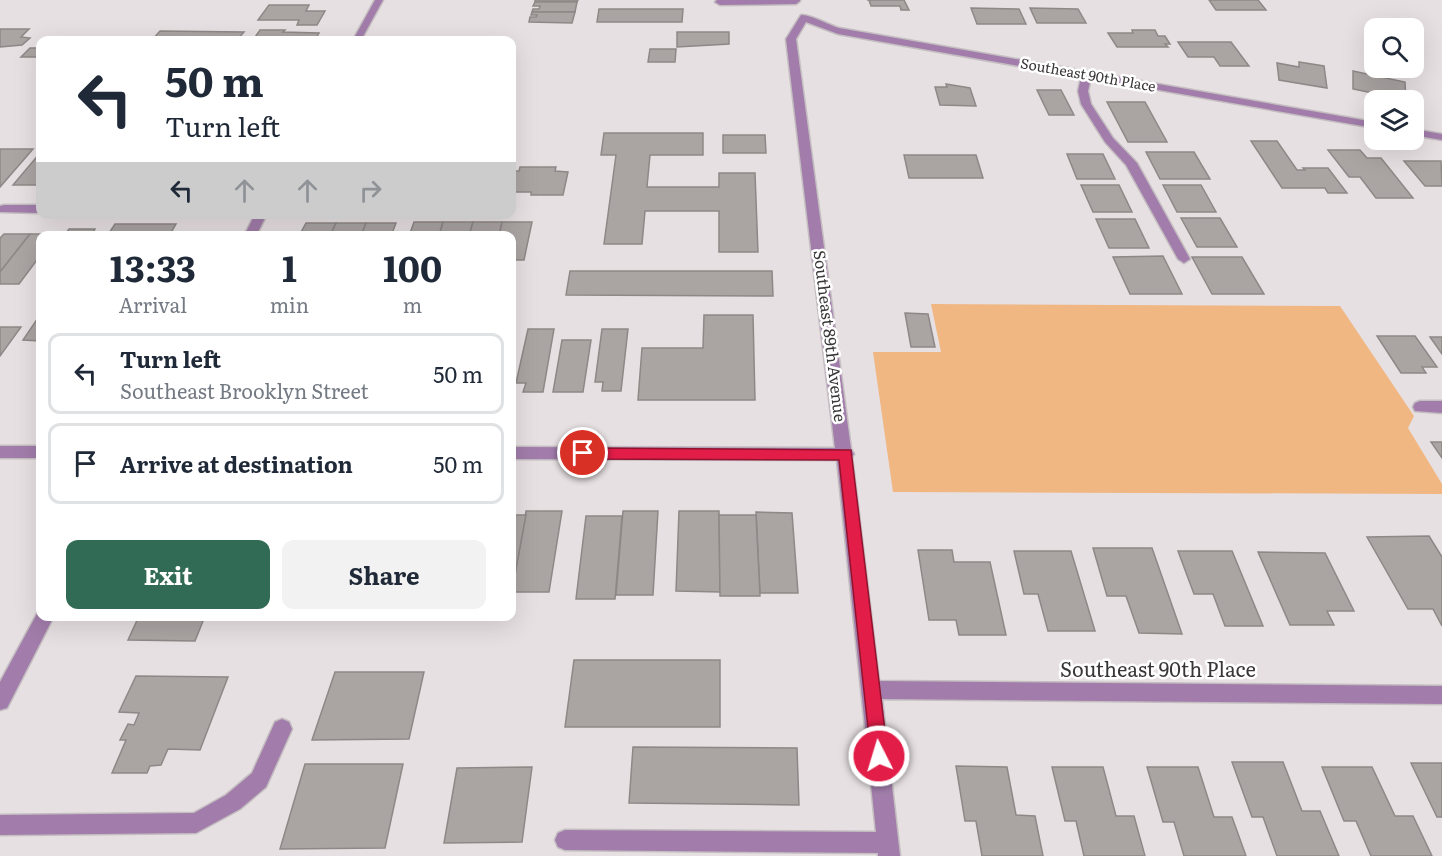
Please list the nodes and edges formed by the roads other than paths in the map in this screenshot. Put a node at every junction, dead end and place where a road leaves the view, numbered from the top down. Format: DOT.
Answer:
graph roads {
  1 [pos="379,0"];
  2 [pos="796,1"];
  3 [pos="720,2"];
  4 [pos="804,17"];
  5 [pos="359,36"];
  6 [pos="1087,74"];
  7 [pos="1364,123"];
  8 [pos="1424,134"];
  9 [pos="1442,137"];
  10 [pos="4,209"];
  11 [pos="36,209"];
  12 [pos="1184,259"];
  13 [pos="1420,407"];
  14 [pos="1442,407"];
  15 [pos="0,452"];
  16 [pos="36,452"];
  17 [pos="516,453"];
  18 [pos="846,454"];
  19 [pos="42,621"];
  20 [pos="873,690"];
  21 [pos="1442,694"];
  22 [pos="0,701"];
  23 [pos="282,729"];
  24 [pos="0,825"];
  25 [pos="565,840"];
  26 [pos="888,850"];
  1 -- 5 [label="street"];
  2 -- 3 [label="street"];
  2 -- 4 [label="street"];
  4 -- 6 [label="street, Southeast 90th Place"];
  4 -- 18 [label="street, Southeast 89th Avenue"];
  6 -- 7 [label="street, Southeast 90th Place"];
  6 -- 12 [label="street"];
  8 -- 9 [label="street"];
  10 -- 11 [label="street"];
  13 -- 14 [label="street"];
  15 -- 16 [label="street"];
  17 -- 18 [label="street"];
  18 -- 20 [label="street, Southeast 89th Avenue"];
  19 -- 22 [label="street"];
  20 -- 21 [label="street, Southeast 90th Place"];
  20 -- 26 [label="street, Southeast 89th Avenue"];
  23 -- 24 [label="street"];
  25 -- 26 [label="street"];
}
